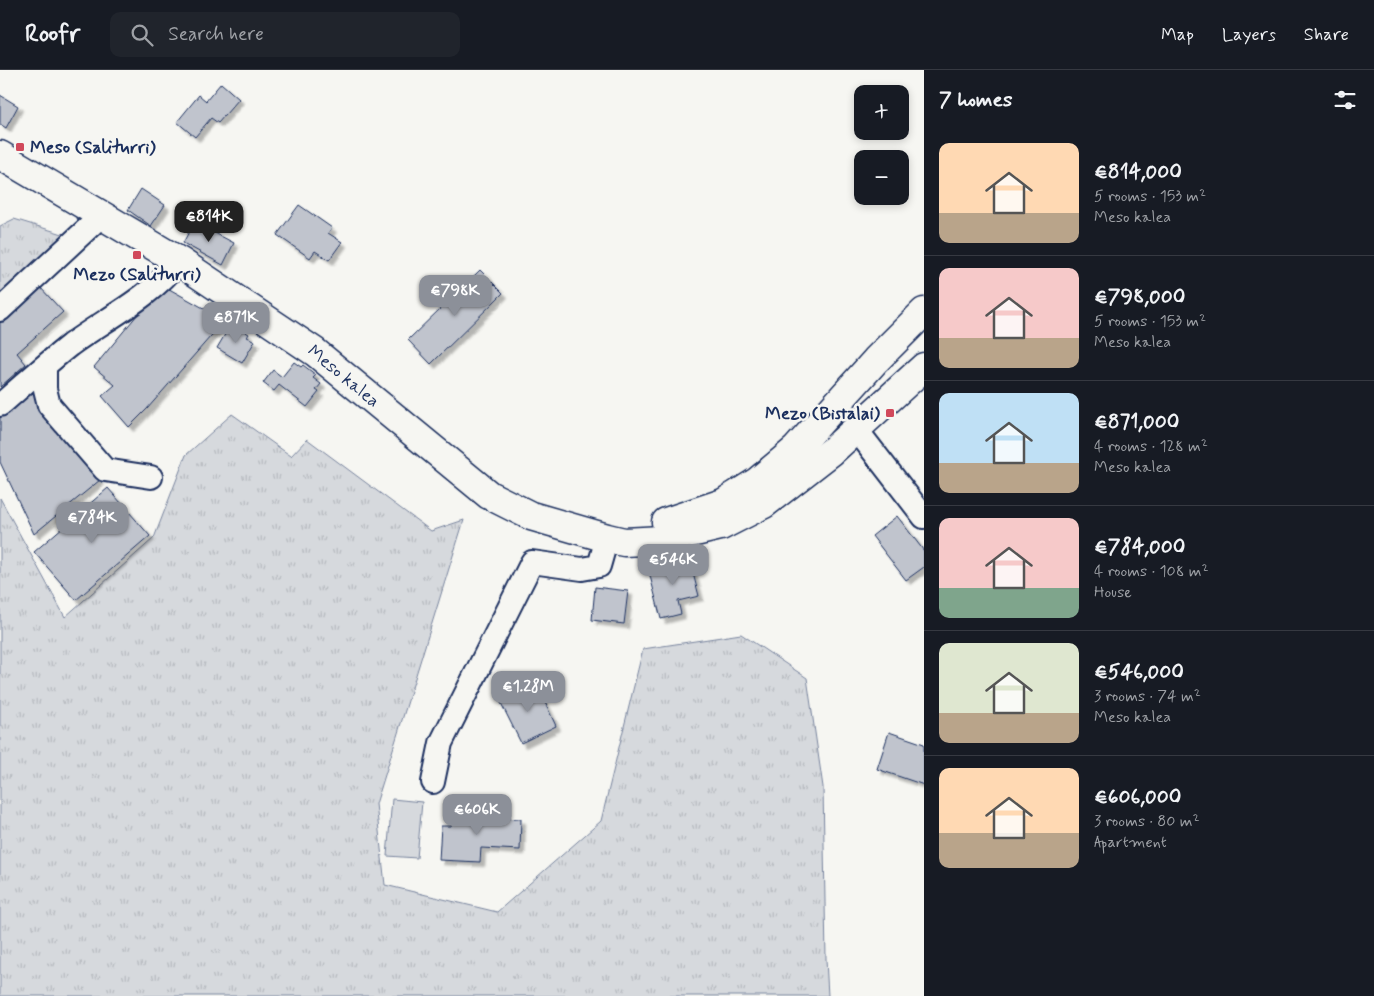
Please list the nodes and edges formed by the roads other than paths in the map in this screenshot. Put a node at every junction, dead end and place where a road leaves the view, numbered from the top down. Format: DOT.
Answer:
graph roads {
  1 [pos="0,155"];
  2 [pos="101,216"];
  3 [pos="179,261"];
  4 [pos="0,310"];
  5 [pos="924,312"];
  6 [pos="46,366"];
  7 [pos="924,367"];
  8 [pos="0,405"];
  9 [pos="856,429"];
  10 [pos="151,477"];
  11 [pos="924,517"];
  12 [pos="595,535"];
  13 [pos="433,782"];
  1 -- 2 [label="main road, Meso kalea"];
  2 -- 3 [label="main road, Meso kalea"];
  2 -- 4 [label="lane"];
  3 -- 6 [label="lane"];
  3 -- 12 [label="main road, Meso kalea"];
  5 -- 12 [label="main road"];
  6 -- 8 [label="lane"];
  6 -- 10 [label="lane"];
  7 -- 9 [label="main road"];
  9 -- 11 [label="lane"];
  9 -- 12 [label="main road"];
  12 -- 13 [label="lane"];
}
